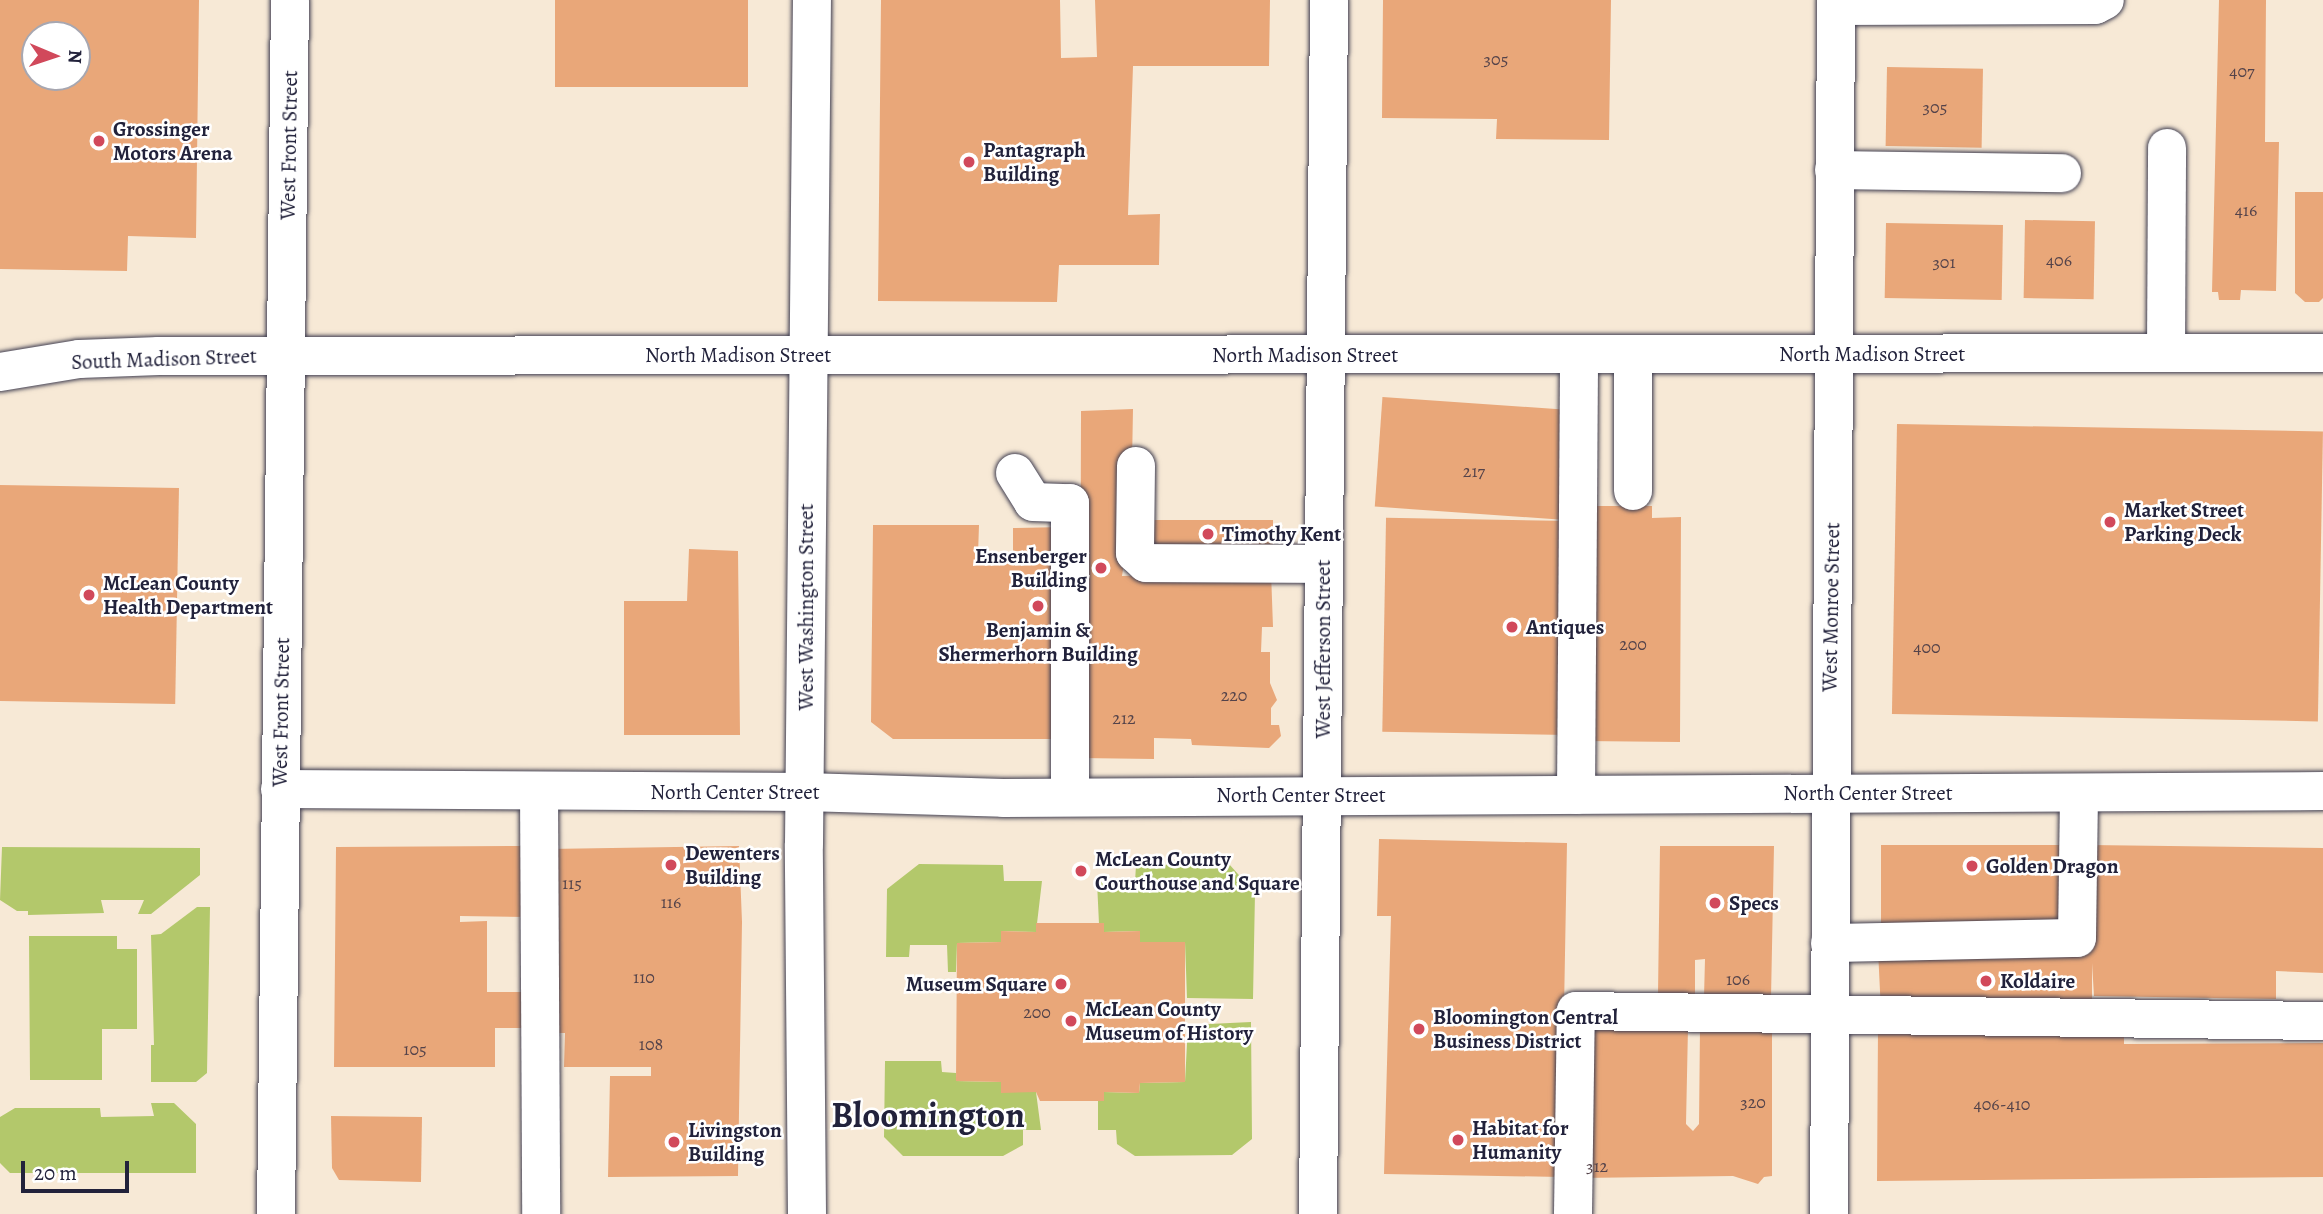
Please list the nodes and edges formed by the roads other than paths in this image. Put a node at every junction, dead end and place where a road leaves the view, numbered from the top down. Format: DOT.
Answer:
graph roads {
  1 [pos="290,0"];
  2 [pos="812,0"];
  3 [pos="1329,0"];
  4 [pos="2105,0"];
  5 [pos="1836,3"];
  6 [pos="2167,148"];
  7 [pos="1834,170"];
  8 [pos="2063,173"];
  9 [pos="2166,353"];
  10 [pos="2323,353"];
  11 [pos="808,354"];
  12 [pos="1326,355"];
  13 [pos="1579,355"];
  14 [pos="1633,355"];
  15 [pos="1834,355"];
  16 [pos="286,356"];
  17 [pos="0,372"];
  18 [pos="1136,466"];
  19 [pos="1015,473"];
  20 [pos="1633,491"];
  21 [pos="1324,564"];
  22 [pos="280,789"];
  23 [pos="540,791"];
  24 [pos="2323,791"];
  25 [pos="805,792"];
  26 [pos="1322,794"];
  27 [pos="1576,794"];
  28 [pos="1829,794"];
  29 [pos="2079,794"];
  30 [pos="1070,797"];
  31 [pos="1830,943"];
  32 [pos="1830,1017"];
  33 [pos="2323,1021"];
  34 [pos="276,1214"];
  35 [pos="541,1214"];
  36 [pos="807,1214"];
  37 [pos="1318,1214"];
  38 [pos="1573,1214"];
  39 [pos="1829,1214"];
  1 -- 16 [label="street, West Front Street"];
  2 -- 11 [label="street, West Washington Street"];
  3 -- 12 [label="street, West Jefferson Street"];
  4 -- 5 [label="street"];
  5 -- 7 [label="street, West Monroe Street"];
  6 -- 9 [label="street"];
  7 -- 8 [label="street"];
  7 -- 15 [label="street, West Monroe Street"];
  9 -- 10 [label="street, North Madison Street"];
  9 -- 15 [label="street, North Madison Street"];
  11 -- 12 [label="street, North Madison Street"];
  11 -- 16 [label="street, North Madison Street"];
  11 -- 25 [label="street, West Washington Street"];
  12 -- 13 [label="street, North Madison Street"];
  12 -- 21 [label="street, West Jefferson Street"];
  13 -- 14 [label="street, North Madison Street"];
  13 -- 27 [label="street"];
  14 -- 15 [label="street, North Madison Street"];
  14 -- 20 [label="street"];
  15 -- 28 [label="street, West Monroe Street"];
  16 -- 17 [label="street, South Madison Street"];
  16 -- 22 [label="street, West Front Street"];
  18 -- 21 [label="street"];
  19 -- 30 [label="street"];
  21 -- 26 [label="street, West Jefferson Street"];
  22 -- 23 [label="street, North Center Street"];
  22 -- 34 [label="street, West Front Street"];
  23 -- 25 [label="street, North Center Street"];
  23 -- 35 [label="street"];
  24 -- 29 [label="street, North Center Street"];
  25 -- 30 [label="street, North Center Street"];
  25 -- 36 [label="street, West Washington Street"];
  26 -- 27 [label="street, North Center Street"];
  26 -- 30 [label="street, North Center Street"];
  26 -- 37 [label="street, West Jefferson Street"];
  27 -- 28 [label="street, North Center Street"];
  28 -- 29 [label="street, North Center Street"];
  28 -- 31 [label="street, West Monroe Street"];
  29 -- 31 [label="street"];
  31 -- 32 [label="street, West Monroe Street"];
  32 -- 33 [label="street"];
  32 -- 38 [label="street"];
  32 -- 39 [label="street, West Monroe Street"];
}
